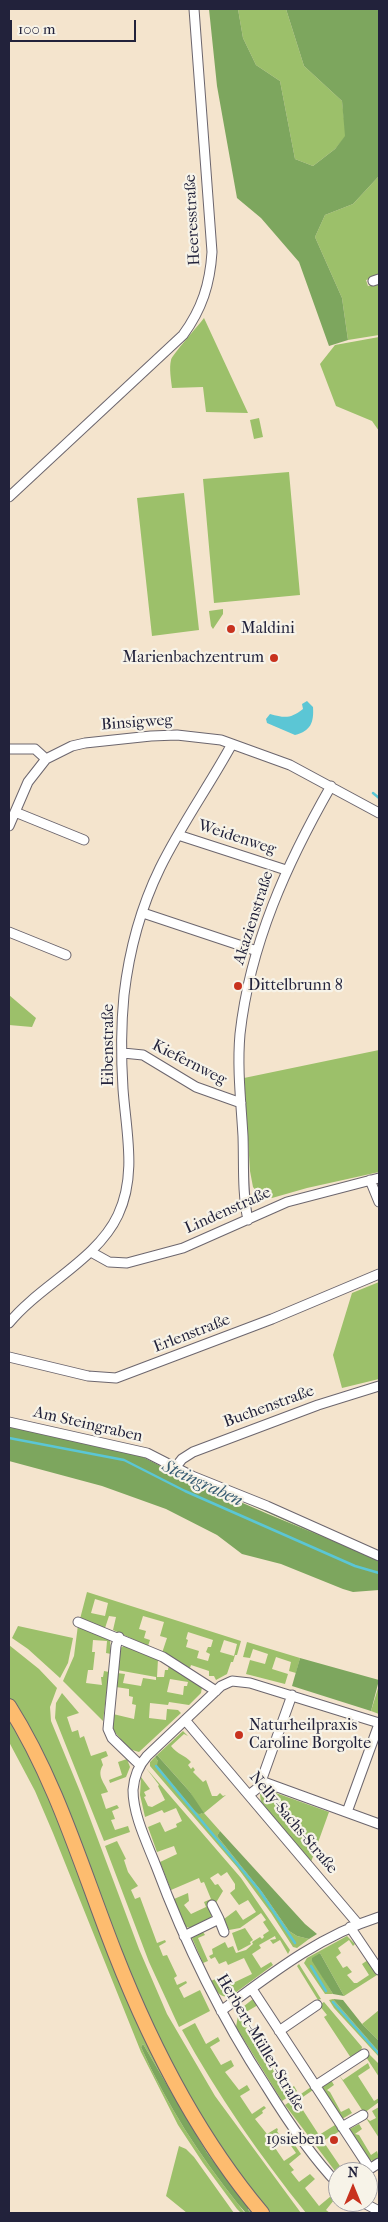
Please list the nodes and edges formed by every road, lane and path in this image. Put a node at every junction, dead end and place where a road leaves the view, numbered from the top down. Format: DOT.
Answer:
graph roads {
  1 [pos="194,9"];
  2 [pos="9,497"];
  3 [pos="232,744"];
  4 [pos="9,749"];
  5 [pos="46,759"];
  6 [pos="331,786"];
  7 [pos="14,812"];
  8 [pos="379,813"];
  9 [pos="9,826"];
  10 [pos="178,835"];
  11 [pos="84,840"];
  12 [pos="286,870"];
  13 [pos="143,913"];
  14 [pos="9,932"];
  15 [pos="257,951"];
  16 [pos="66,955"];
  17 [pos="122,1053"];
  18 [pos="241,1103"];
  19 [pos="379,1178"];
  20 [pos="370,1180"];
  21 [pos="379,1202"];
  22 [pos="248,1220"];
  23 [pos="91,1252"];
  24 [pos="379,1274"];
  25 [pos="9,1323"];
  26 [pos="9,1357"];
  27 [pos="379,1386"];
  28 [pos="9,1422"];
  29 [pos="176,1468"];
  30 [pos="379,1556"];
  31 [pos="78,1622"];
  32 [pos="119,1637"];
  33 [pos="216,1691"];
  34 [pos="292,1695"];
  35 [pos="9,1706"];
  36 [pos="185,1720"];
  37 [pos="379,1724"];
  38 [pos="140,1765"];
  39 [pos="261,1782"];
  40 [pos="249,1795"];
  41 [pos="347,1812"];
  42 [pos="379,1824"];
  43 [pos="212,1905"];
  44 [pos="379,1917"];
  45 [pos="219,1919"];
  46 [pos="354,1926"];
  47 [pos="224,1932"];
  48 [pos="184,1936"];
  49 [pos="379,1970"];
  50 [pos="252,1989"];
  51 [pos="317,2005"];
  52 [pos="221,2011"];
  53 [pos="279,2031"];
  54 [pos="364,2054"];
  55 [pos="315,2086"];
  56 [pos="363,2115"];
  57 [pos="342,2128"];
  58 [pos="362,2162"];
  59 [pos="328,2172"];
  60 [pos="262,2213"];
  1 -- 2 [label="street, Heeresstraße"];
  3 -- 5 [label="street, Binsigweg"];
  3 -- 6 [label="street, Binsigweg"];
  3 -- 10 [label="street, Eibenstraße"];
  4 -- 5 [label="street"];
  5 -- 7 [label="street, Binsigweg"];
  6 -- 8 [label="street, Binsigweg"];
  6 -- 12 [label="street, Akazienstraße"];
  7 -- 9 [label="street, Binsigweg"];
  7 -- 11 [label="street"];
  10 -- 12 [label="street, Weidenweg"];
  10 -- 13 [label="street, Eibenstraße"];
  12 -- 15 [label="street, Akazienstraße"];
  13 -- 15 [label="street"];
  13 -- 17 [label="street, Eibenstraße"];
  14 -- 16 [label="street"];
  15 -- 18 [label="street, Akazienstraße"];
  17 -- 18 [label="street, Kiefernweg"];
  17 -- 23 [label="street, Eibenstraße"];
  18 -- 22 [label="street, Akazienstraße"];
  19 -- 20 [label="street, Lindenstraße"];
  20 -- 21 [label="street"];
  20 -- 22 [label="street, Lindenstraße"];
  22 -- 23 [label="street, Lindenstraße"];
  23 -- 25 [label="street, Eibenstraße"];
  24 -- 26 [label="street, Erlenstraße"];
  27 -- 29 [label="street, Buchenstraße"];
  28 -- 29 [label="street, Am Steingraben"];
  29 -- 30 [label="street, Am Steingraben"];
  31 -- 32 [label="street"];
  32 -- 33 [label="street"];
  32 -- 38 [label="street"];
  33 -- 34 [label="street"];
  33 -- 36 [label="street"];
  34 -- 37 [label="street"];
  34 -- 39 [label="street"];
  35 -- 60 [label="main road"];
  36 -- 38 [label="street"];
  36 -- 40 [label="street, Nelly-Sachs-Straße"];
  37 -- 41 [label="street"];
  38 -- 48 [label="street, Herbert-Müller-Straße"];
  39 -- 40 [label="street"];
  39 -- 41 [label="street"];
  40 -- 46 [label="street, Nelly-Sachs-Straße"];
  41 -- 42 [label="street"];
  43 -- 45 [label="street"];
  44 -- 46 [label="street"];
  45 -- 47 [label="street"];
  45 -- 48 [label="street"];
  46 -- 49 [label="street, Nelly-Sachs-Straße"];
  46 -- 50 [label="street"];
  48 -- 52 [label="street, Herbert-Müller-Straße"];
  50 -- 52 [label="street"];
  50 -- 53 [label="street"];
  51 -- 53 [label="street"];
  52 -- 59 [label="street, Herbert-Müller-Straße"];
  53 -- 55 [label="street"];
  54 -- 55 [label="street"];
  55 -- 57 [label="street"];
  56 -- 57 [label="street"];
  57 -- 58 [label="street"];
}
